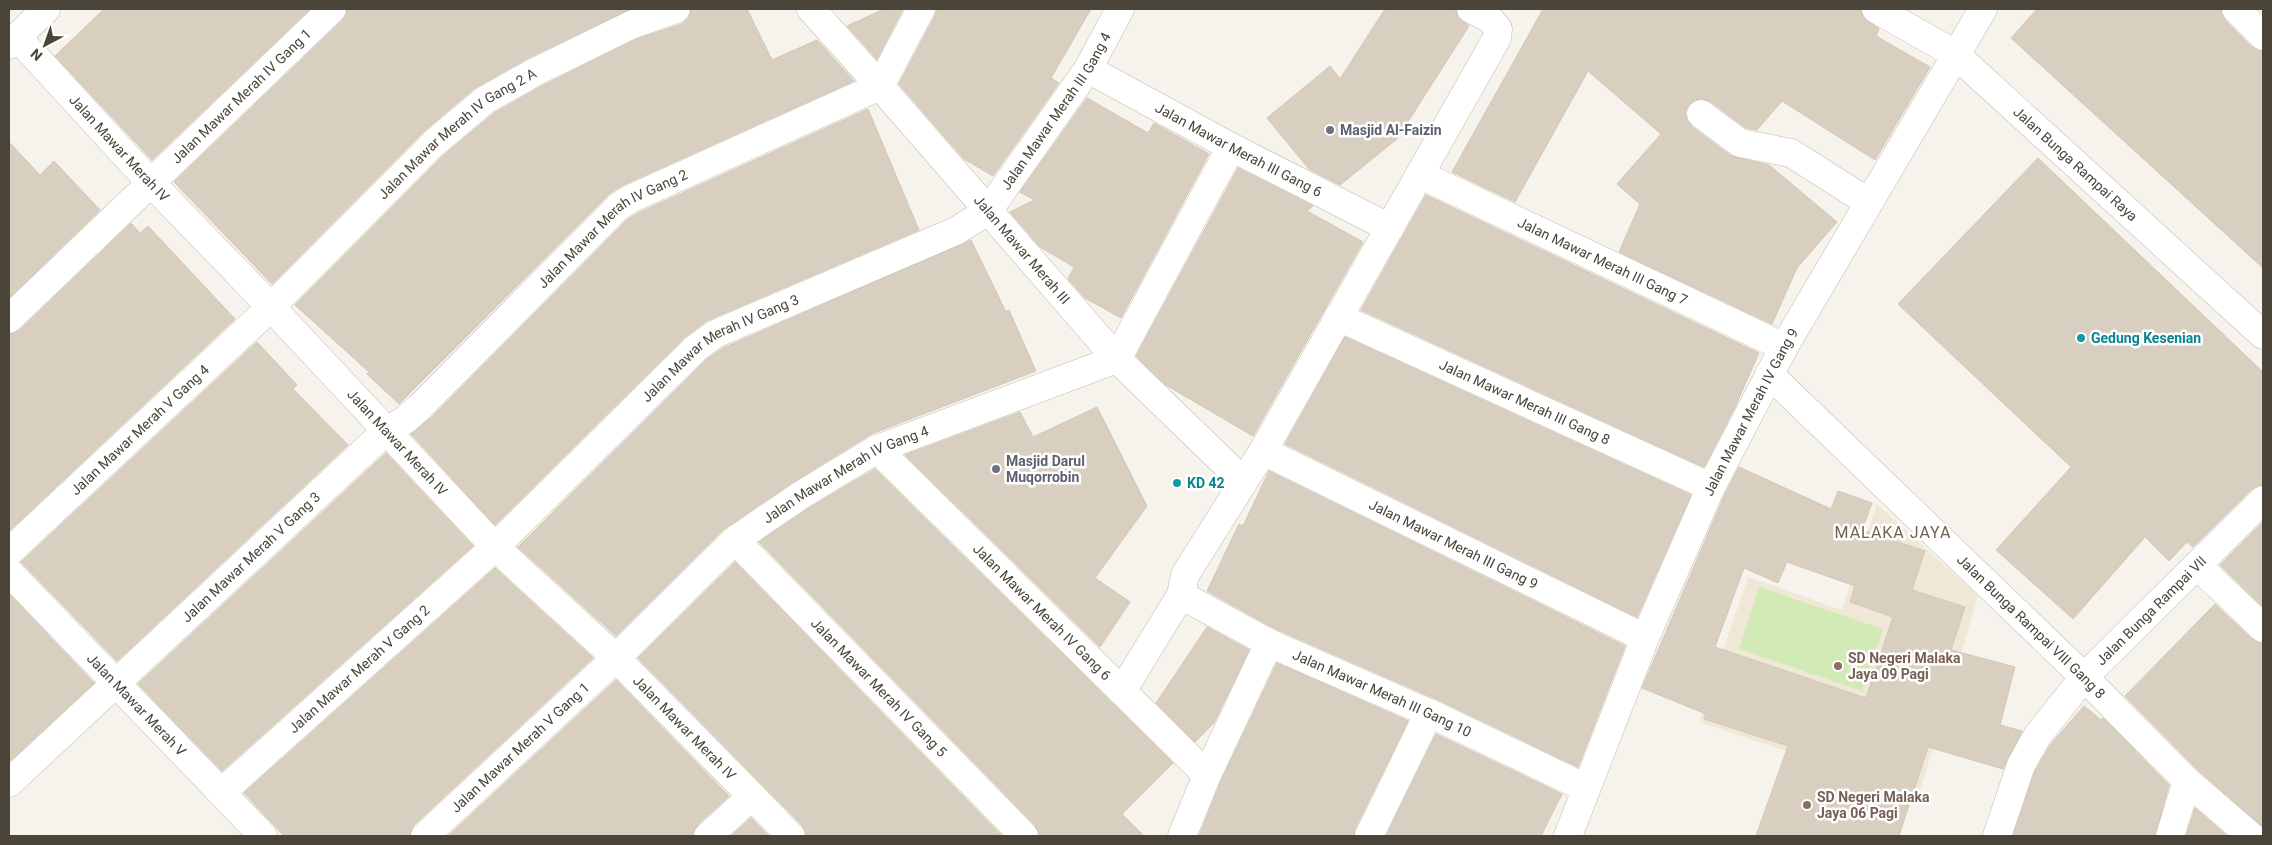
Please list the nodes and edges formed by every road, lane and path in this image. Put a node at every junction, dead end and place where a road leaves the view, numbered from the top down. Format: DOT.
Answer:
graph roads {
  1 [pos="46,9"];
  2 [pos="332,9"];
  3 [pos="676,9"];
  4 [pos="811,9"];
  5 [pos="921,9"];
  6 [pos="1120,9"];
  7 [pos="1876,9"];
  8 [pos="1983,9"];
  9 [pos="2236,9"];
  10 [pos="1480,14"];
  11 [pos="2263,36"];
  12 [pos="13,41"];
  13 [pos="1955,54"];
  14 [pos="1088,70"];
  15 [pos="880,86"];
  16 [pos="1701,114"];
  17 [pos="1232,147"];
  18 [pos="1421,175"];
  19 [pos="152,184"];
  20 [pos="1868,202"];
  21 [pos="988,210"];
  22 [pos="1390,228"];
  23 [pos="271,307"];
  24 [pos="1338,317"];
  25 [pos="9,319"];
  26 [pos="2263,335"];
  27 [pos="1784,347"];
  28 [pos="1117,359"];
  29 [pos="1769,374"];
  30 [pos="386,431"];
  31 [pos="877,449"];
  32 [pos="1263,451"];
  33 [pos="1243,481"];
  34 [pos="1711,487"];
  35 [pos="2263,500"];
  36 [pos="735,540"];
  37 [pos="495,547"];
  38 [pos="9,552"];
  39 [pos="2198,566"];
  40 [pos="9,572"];
  41 [pos="1181,595"];
  42 [pos="2263,628"];
  43 [pos="1645,638"];
  44 [pos="1269,643"];
  45 [pos="616,658"];
  46 [pos="2084,678"];
  47 [pos="117,683"];
  48 [pos="1122,691"];
  49 [pos="1429,713"];
  50 [pos="1207,775"];
  51 [pos="2187,781"];
  52 [pos="9,783"];
  53 [pos="1586,788"];
  54 [pos="222,792"];
  55 [pos="751,797"];
  56 [pos="263,836"];
  57 [pos="425,836"];
  58 [pos="708,836"];
  59 [pos="791,836"];
  60 [pos="1024,836"];
  61 [pos="1182,836"];
  62 [pos="1369,836"];
  63 [pos="1568,836"];
  64 [pos="1997,836"];
  65 [pos="2170,836"];
  66 [pos="2252,836"];
  1 -- 12 [label="street"];
  2 -- 19 [label="street, Jalan Mawar Merah IV Gang 1"];
  3 -- 23 [label="street, Jalan Mawar Merah IV Gang 2 A"];
  4 -- 15 [label="street, Jalan Mawar Merah III"];
  5 -- 15 [label="street"];
  6 -- 14 [label="street, Jalan Mawar Merah III Gang 4"];
  7 -- 13 [label="street, Jalan Bunga Rampai Raya"];
  8 -- 13 [label="street, Jalan Mawar Merah IV Gang 9"];
  9 -- 11 [label="street"];
  10 -- 18 [label="street"];
  12 -- 19 [label="street, Jalan Mawar Merah IV"];
  13 -- 20 [label="street, Jalan Mawar Merah IV Gang 9"];
  13 -- 26 [label="street, Jalan Bunga Rampai Raya"];
  14 -- 17 [label="street, Jalan Mawar Merah III Gang 6"];
  14 -- 21 [label="street, Jalan Mawar Merah III Gang 4"];
  15 -- 21 [label="street, Jalan Mawar Merah III"];
  15 -- 30 [label="street, Jalan Mawar Merah IV Gang 2"];
  16 -- 20 [label="street"];
  17 -- 22 [label="street, Jalan Mawar Merah III Gang 6"];
  17 -- 28 [label="street"];
  18 -- 22 [label="street"];
  18 -- 27 [label="street, Jalan Mawar Merah III Gang 7"];
  19 -- 23 [label="street, Jalan Mawar Merah IV"];
  19 -- 25 [label="street, Jalan Mawar Merah IV Gang 1"];
  20 -- 27 [label="street, Jalan Mawar Merah IV Gang 9"];
  21 -- 28 [label="street, Jalan Mawar Merah III"];
  21 -- 37 [label="street, Jalan Mawar Merah IV Gang 3"];
  22 -- 24 [label="street"];
  23 -- 30 [label="street, Jalan Mawar Merah IV"];
  23 -- 38 [label="street, Jalan Mawar Merah V Gang 4"];
  24 -- 32 [label="street"];
  24 -- 34 [label="street, Jalan Mawar Merah III Gang 8"];
  27 -- 29 [label="street, Jalan Mawar Merah IV Gang 9"];
  28 -- 31 [label="street, Jalan Mawar Merah IV Gang 4"];
  28 -- 33 [label="street, Jalan Mawar Merah III"];
  29 -- 34 [label="street, Jalan Mawar Merah IV Gang 9"];
  29 -- 46 [label="street, Jalan Bunga Rampai VIII Gang 8"];
  30 -- 37 [label="street, Jalan Mawar Merah IV"];
  30 -- 47 [label="street, Jalan Mawar Merah V Gang 3"];
  31 -- 36 [label="street, Jalan Mawar Merah IV Gang 4"];
  31 -- 48 [label="street, Jalan Mawar Merah IV Gang 6"];
  32 -- 33 [label="street"];
  32 -- 43 [label="street, Jalan Mawar Merah III Gang 9"];
  33 -- 41 [label="street"];
  34 -- 43 [label="street, Jalan Mawar Merah IV Gang 9"];
  35 -- 39 [label="street, Jalan Bunga Rampai VII"];
  36 -- 45 [label="street, Jalan Mawar Merah IV Gang 4"];
  36 -- 60 [label="street, Jalan Mawar Merah IV Gang 5"];
  37 -- 45 [label="street, Jalan Mawar Merah IV"];
  37 -- 54 [label="street, Jalan Mawar Merah V Gang 2"];
  39 -- 42 [label="street"];
  39 -- 46 [label="street, Jalan Bunga Rampai VII"];
  40 -- 47 [label="street, Jalan Mawar Merah V"];
  41 -- 44 [label="street, Jalan Mawar Merah III Gang 10"];
  41 -- 48 [label="street"];
  43 -- 53 [label="street, Jalan Mawar Merah IV Gang 9"];
  44 -- 49 [label="street, Jalan Mawar Merah III Gang 10"];
  44 -- 50 [label="street"];
  45 -- 55 [label="street, Jalan Mawar Merah IV"];
  45 -- 57 [label="street, Jalan Mawar Merah V Gang 1"];
  46 -- 51 [label="street, Jalan Bunga Rampai VIII Gang 8"];
  46 -- 64 [label="street, Jalan Bunga Rampai VII"];
  47 -- 52 [label="street, Jalan Mawar Merah V Gang 3"];
  47 -- 54 [label="street, Jalan Mawar Merah V"];
  48 -- 50 [label="street, Jalan Mawar Merah IV Gang 6"];
  49 -- 53 [label="street, Jalan Mawar Merah III Gang 10"];
  49 -- 62 [label="street"];
  50 -- 61 [label="street"];
  51 -- 65 [label="street"];
  51 -- 66 [label="street, Jalan Bunga Rampai VIII Gang 8"];
  53 -- 63 [label="street, Jalan Mawar Merah IV Gang 9"];
  54 -- 56 [label="street, Jalan Mawar Merah V"];
  55 -- 58 [label="street"];
  55 -- 59 [label="street, Jalan Mawar Merah IV"];
}
